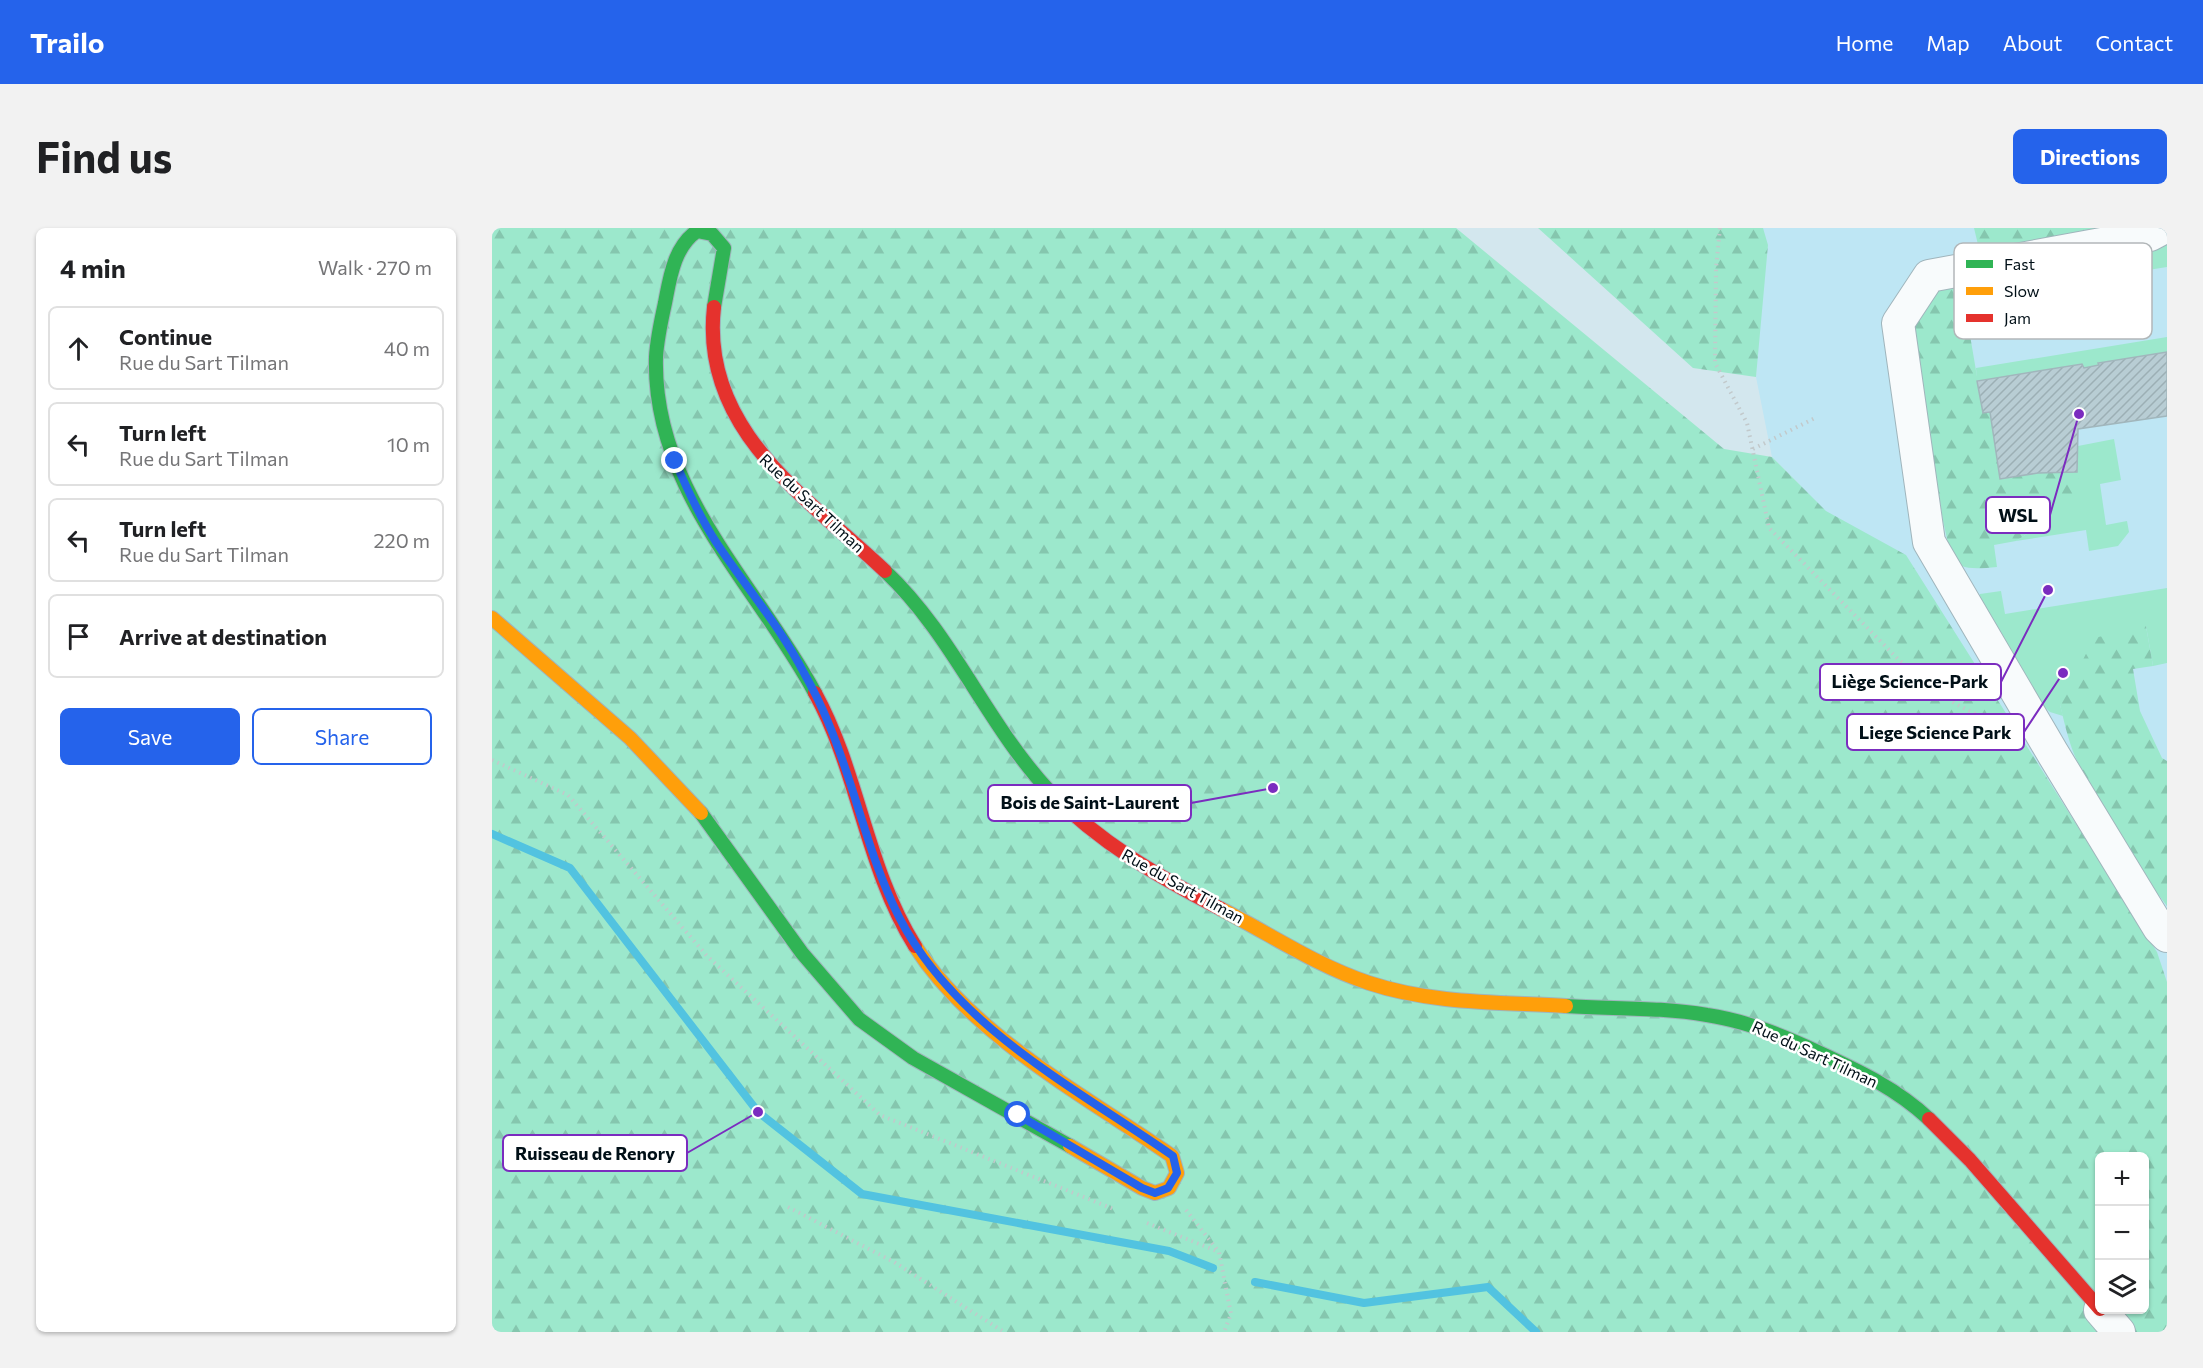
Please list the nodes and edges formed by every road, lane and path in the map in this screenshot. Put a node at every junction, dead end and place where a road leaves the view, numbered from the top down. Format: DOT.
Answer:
graph roads {
  1 [pos="1720,228"];
  2 [pos="2163,228"];
  3 [pos="2107,243"];
  4 [pos="1954,271"];
  5 [pos="1815,418"];
  6 [pos="1753,449"];
  7 [pos="492,618"];
  8 [pos="2013,732"];
  9 [pos="2167,936"];
  10 [pos="1168,1188"];
  11 [pos="788,1207"];
  12 [pos="2095,1303"];
  13 [pos="2104,1314"];
  14 [pos="1004,1332"];
  15 [pos="1224,1332"];
  16 [pos="2119,1332"];
  1 -- 6 [label="path"];
  2 -- 3 [label="street"];
  4 -- 9 [label="street"];
  5 -- 6 [label="path"];
  6 -- 8 [label="path"];
  7 -- 10 [label="street"];
  10 -- 12 [label="street, Rue du Sart Tilman"];
  10 -- 15 [label="path"];
  11 -- 14 [label="path"];
  13 -- 16 [label="street, Rue du Sart Tilman"];
}
